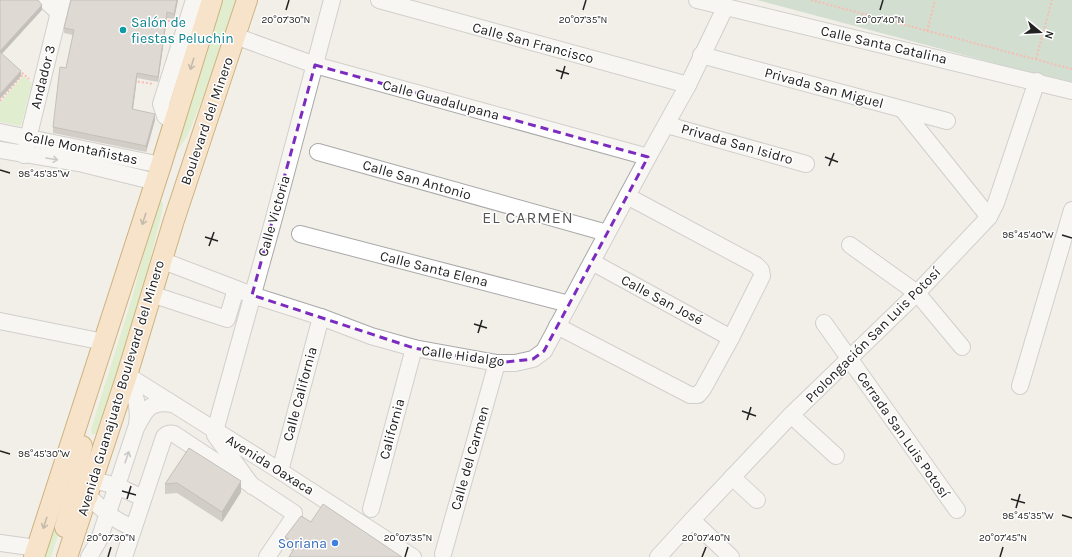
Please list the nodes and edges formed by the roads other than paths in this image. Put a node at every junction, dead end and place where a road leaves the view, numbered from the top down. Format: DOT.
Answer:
graph roads {
  1 [pos="45,0"];
  2 [pos="194,0"];
  3 [pos="212,0"];
  4 [pos="247,0"];
  5 [pos="332,0"];
  6 [pos="379,0"];
  7 [pos="697,0"];
  8 [pos="60,6"];
  9 [pos="725,8"];
  10 [pos="236,36"];
  11 [pos="702,55"];
  12 [pos="315,65"];
  13 [pos="1037,81"];
  14 [pos="688,85"];
  15 [pos="1072,91"];
  16 [pos="902,109"];
  17 [pos="947,120"];
  18 [pos="174,122"];
  19 [pos="667,125"];
  20 [pos="0,132"];
  21 [pos="28,138"];
  22 [pos="201,140"];
  23 [pos="0,150"];
  24 [pos="318,152"];
  25 [pos="24,155"];
  26 [pos="648,157"];
  27 [pos="806,164"];
  28 [pos="161,174"];
  29 [pos="628,196"];
  30 [pos="1072,210"];
  31 [pos="989,217"];
  32 [pos="174,220"];
  33 [pos="607,233"];
  34 [pos="300,234"];
  35 [pos="850,245"];
  36 [pos="161,260"];
  37 [pos="592,262"];
  38 [pos="236,289"];
  39 [pos="917,293"];
  40 [pos="151,294"];
  41 [pos="252,295"];
  42 [pos="569,304"];
  43 [pos="321,317"];
  44 [pos="0,321"];
  45 [pos="824,323"];
  46 [pos="557,326"];
  47 [pos="731,338"];
  48 [pos="104,342"];
  49 [pos="962,347"];
  50 [pos="414,348"];
  51 [pos="850,360"];
  52 [pos="497,363"];
  53 [pos="127,375"];
  54 [pos="1020,386"];
  55 [pos="178,408"];
  56 [pos="791,415"];
  57 [pos="136,428"];
  58 [pos="215,431"];
  59 [pos="86,434"];
  60 [pos="102,453"];
  61 [pos="836,456"];
  62 [pos="280,470"];
  63 [pos="232,472"];
  64 [pos="732,477"];
  65 [pos="86,486"];
  66 [pos="117,486"];
  67 [pos="252,486"];
  68 [pos="57,495"];
  69 [pos="143,498"];
  70 [pos="757,500"];
  71 [pos="371,509"];
  72 [pos="957,510"];
  73 [pos="107,515"];
  74 [pos="692,520"];
  75 [pos="133,528"];
  76 [pos="0,543"];
  77 [pos="36,553"];
  78 [pos="443,554"];
  79 [pos="55,557"];
  80 [pos="67,557"];
  81 [pos="90,557"];
  82 [pos="124,557"];
  83 [pos="267,557"];
  84 [pos="413,557"];
  85 [pos="658,557"];
  86 [pos="731,557"];
  1 -- 8 [label="street"];
  2 -- 18 [label="street"];
  3 -- 18 [label="main road, Boulevard del Minero, one-way"];
  4 -- 10 [label="main road, Boulevard del Minero"];
  5 -- 12 [label="street, Calle Victoria"];
  6 -- 14 [label="street, Calle San Francisco"];
  7 -- 9 [label="street, Calle Santa Catalina"];
  8 -- 21 [label="street, Andador 3"];
  9 -- 11 [label="street"];
  9 -- 13 [label="street, Calle Santa Catalina"];
  10 -- 12 [label="street, Calle Guadalupana"];
  10 -- 22 [label="main road, Boulevard del Minero"];
  11 -- 14 [label="street"];
  11 -- 16 [label="street, Privada San Miguel"];
  12 -- 26 [label="street, Calle Guadalupana"];
  12 -- 41 [label="street, Calle Victoria"];
  13 -- 15 [label="street, Calle Santa Catalina"];
  13 -- 31 [label="street, Prolongación San Luis Potosí"];
  14 -- 19 [label="street"];
  16 -- 17 [label="street, Privada San Miguel"];
  16 -- 31 [label="street"];
  18 -- 28 [label="main road, Boulevard del Minero"];
  19 -- 26 [label="street, Calle Hidalgo"];
  19 -- 27 [label="street, Privada San Isidro"];
  20 -- 21 [label="street, Calle Montañistas"];
  21 -- 25 [label="street, Andador 3"];
  21 -- 28 [label="street, Calle Montañistas"];
  22 -- 28 [label="main road"];
  22 -- 32 [label="main road, Boulevard del Minero"];
  23 -- 25 [label="street, Calle Montañistas"];
  24 -- 33 [label="street, Calle San Antonio"];
  25 -- 28 [label="street, Calle Montañistas, one-way"];
  26 -- 29 [label="street, Calle Hidalgo"];
  28 -- 32 [label="main road"];
  28 -- 48 [label="main road, Avenida Guanajuato Boulevard del Minero, one-way"];
  29 -- 33 [label="street, Calle Hidalgo"];
  29 -- 47 [label="street"];
  30 -- 54 [label="street"];
  31 -- 39 [label="street, Prolongación San Luis Potosí"];
  32 -- 36 [label="main road, Avenida Guanajuato Boulevard del Minero"];
  33 -- 37 [label="street, Calle Hidalgo"];
  34 -- 42 [label="street, Calle Santa Elena"];
  35 -- 39 [label="street"];
  36 -- 38 [label="street, Calle Hidalgo"];
  36 -- 40 [label="main road, Avenida Guanajuato Boulevard del Minero"];
  37 -- 42 [label="street, Calle Hidalgo"];
  37 -- 47 [label="street, Calle San José"];
  38 -- 40 [label="street"];
  38 -- 41 [label="street, Calle Hidalgo"];
  39 -- 49 [label="street"];
  39 -- 51 [label="street, Prolongación San Luis Potosí"];
  40 -- 53 [label="main road, Avenida Guanajuato Boulevard del Minero"];
  41 -- 43 [label="street, Calle Hidalgo"];
  41 -- 58 [label="street, Calle Victoria"];
  42 -- 46 [label="street, Calle Hidalgo"];
  43 -- 50 [label="street, Calle Hidalgo"];
  43 -- 62 [label="street, Calle California"];
  44 -- 48 [label="street"];
  45 -- 51 [label="street, Cerrada San Luis Potosí"];
  46 -- 47 [label="street"];
  46 -- 52 [label="street, Calle Hidalgo"];
  48 -- 59 [label="main road"];
  48 -- 68 [label="main road, Avenida Guanajuato Boulevard del Minero"];
  50 -- 52 [label="street, Calle Hidalgo"];
  50 -- 71 [label="street, California"];
  51 -- 56 [label="street, Prolongación San Luis Potosí"];
  51 -- 72 [label="street, Cerrada San Luis Potosí"];
  52 -- 78 [label="street, Calle del Carmen"];
  53 -- 55 [label="street, Avenida Oaxaca"];
  53 -- 57 [label="street"];
  53 -- 60 [label="main road, Avenida Guanajuato Boulevard del Minero"];
  55 -- 57 [label="street"];
  55 -- 58 [label="street, Avenida Oaxaca"];
  55 -- 63 [label="street"];
  56 -- 61 [label="street"];
  56 -- 64 [label="street, Prolongación San Luis Potosí"];
  66 -- 57 [label="street, one-way"];
  58 -- 62 [label="street, Avenida Oaxaca"];
  58 -- 67 [label="street"];
  59 -- 60 [label="main road"];
  59 -- 65 [label="main road"];
  60 -- 65 [label="main road, Avenida Guanajuato Boulevard del Minero"];
  60 -- 66 [label="street"];
  62 -- 84 [label="street, Avenida Oaxaca"];
  63 -- 67 [label="street"];
  63 -- 69 [label="street"];
  64 -- 70 [label="street"];
  64 -- 74 [label="street, Prolongación San Luis Potosí"];
  65 -- 66 [label="street"];
  65 -- 68 [label="main road"];
  65 -- 73 [label="street"];
  65 -- 80 [label="main road, Avenida Guanajuato Boulevard del Minero"];
  66 -- 69 [label="street"];
  66 -- 73 [label="street"];
  67 -- 83 [label="street"];
  68 -- 77 [label="main road, Avenida Guanajuato Boulevard del Minero, one-way"];
  68 -- 79 [label="main road"];
  69 -- 75 [label="street"];
  73 -- 75 [label="street"];
  73 -- 81 [label="street"];
  74 -- 85 [label="street, Prolongación San Luis Potosí"];
  74 -- 86 [label="street"];
  75 -- 82 [label="street"];
  76 -- 77 [label="street"];
}
